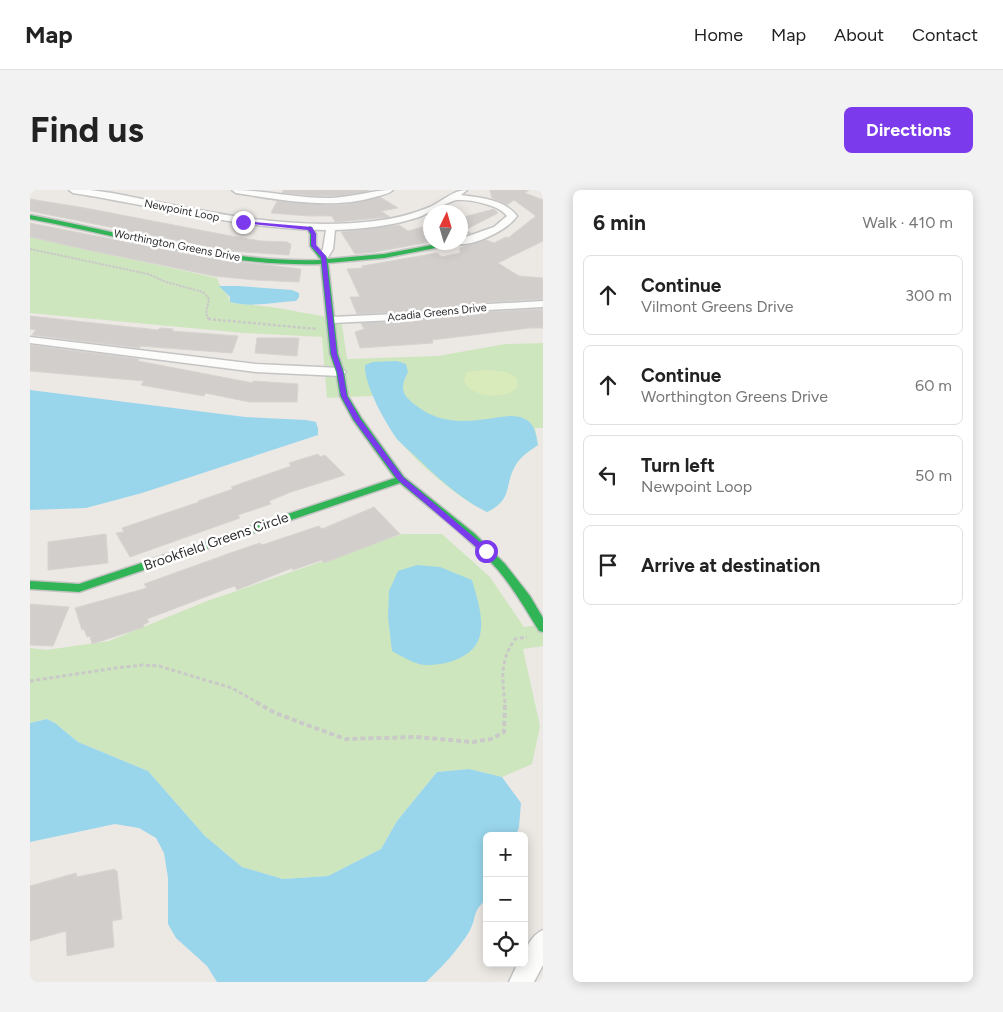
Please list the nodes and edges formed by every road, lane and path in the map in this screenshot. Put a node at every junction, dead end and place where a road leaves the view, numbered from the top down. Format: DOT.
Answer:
graph roads {
  1 [pos="73,190"];
  2 [pos="236,190"];
  3 [pos="389,190"];
  4 [pos="463,190"];
  5 [pos="455,197"];
  6 [pos="30,217"];
  7 [pos="310,228"];
  8 [pos="331,228"];
  9 [pos="468,239"];
  10 [pos="30,249"];
  11 [pos="423,250"];
  12 [pos="324,259"];
  13 [pos="543,304"];
  14 [pos="332,320"];
  15 [pos="320,330"];
  16 [pos="30,340"];
  17 [pos="340,372"];
  18 [pos="401,479"];
  19 [pos="30,585"];
  20 [pos="543,628"];
  21 [pos="515,639"];
  22 [pos="30,681"];
  23 [pos="543,942"];
  24 [pos="521,982"];
  1 -- 7 [label="street, Newpoint Loop"];
  2 -- 3 [label="street"];
  4 -- 5 [label="street, Newpoint Loop"];
  5 -- 8 [label="street, Newpoint Loop"];
  5 -- 9 [label="street, Worthington Greens Drive"];
  6 -- 12 [label="street, Worthington Greens Drive"];
  7 -- 8 [label="street, Newpoint Loop"];
  7 -- 12 [label="street"];
  8 -- 12 [label="street"];
  10 -- 15 [label="path"];
  11 -- 12 [label="street, Worthington Greens Drive"];
  12 -- 14 [label="street"];
  13 -- 14 [label="street, Acadia Greens Drive"];
  14 -- 17 [label="street"];
  16 -- 17 [label="street"];
  17 -- 18 [label="street"];
  18 -- 19 [label="street, Brookfield Greens Circle"];
  18 -- 20 [label="street"];
  21 -- 22 [label="path"];
  23 -- 24 [label="street"];
}
